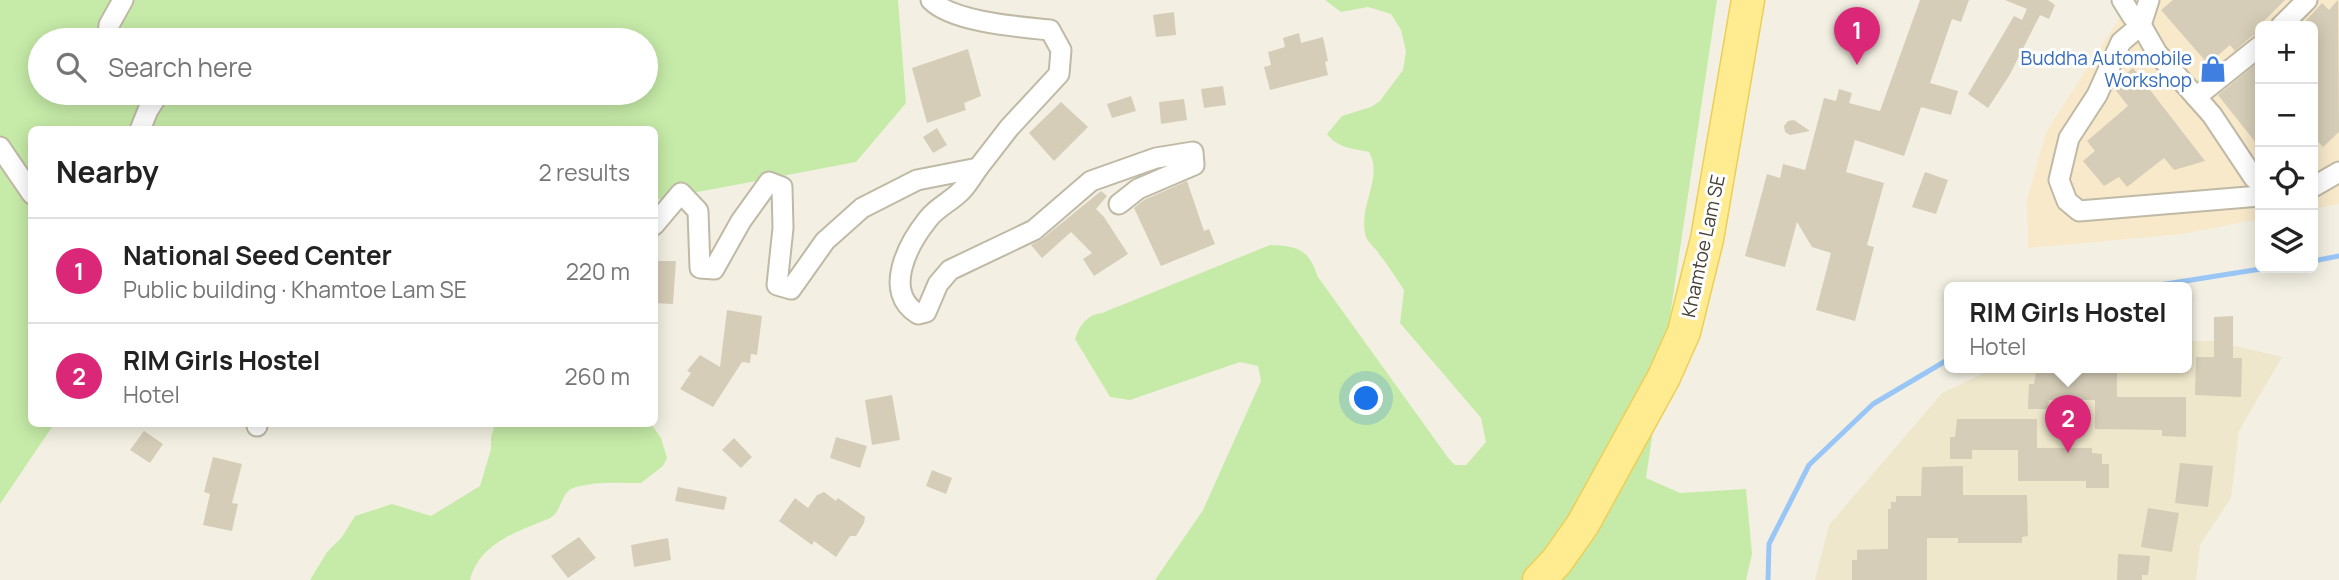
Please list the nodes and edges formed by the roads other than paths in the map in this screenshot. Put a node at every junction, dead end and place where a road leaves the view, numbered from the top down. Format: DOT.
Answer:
graph roads {
  1 [pos="123,0"];
  2 [pos="931,0"];
  3 [pos="1748,0"];
  4 [pos="2122,0"];
  5 [pos="2149,0"];
  6 [pos="2307,0"];
  7 [pos="2286,21"];
  8 [pos="2141,25"];
  9 [pos="109,28"];
  10 [pos="2255,51"];
  11 [pos="2196,97"];
  12 [pos="151,105"];
  13 [pos="142,126"];
  14 [pos="0,147"];
  15 [pos="978,168"];
  16 [pos="2339,172"];
  17 [pos="2255,179"];
  18 [pos="2318,184"];
  19 [pos="28,188"];
  20 [pos="2255,196"];
  21 [pos="1119,204"];
  22 [pos="658,220"];
  23 [pos="1539,580"];
  1 -- 9 [label="street"];
  2 -- 15 [label="street"];
  3 -- 23 [label="main road, Khamtoe Lam SE"];
  4 -- 8 [label="street"];
  5 -- 8 [label="street"];
  6 -- 7 [label="street"];
  8 -- 11 [label="street"];
  8 -- 20 [label="street"];
  10 -- 11 [label="street"];
  11 -- 17 [label="street"];
  12 -- 13 [label="street"];
  14 -- 19 [label="street"];
  15 -- 21 [label="street"];
  15 -- 22 [label="street"];
  16 -- 18 [label="street"];
}
